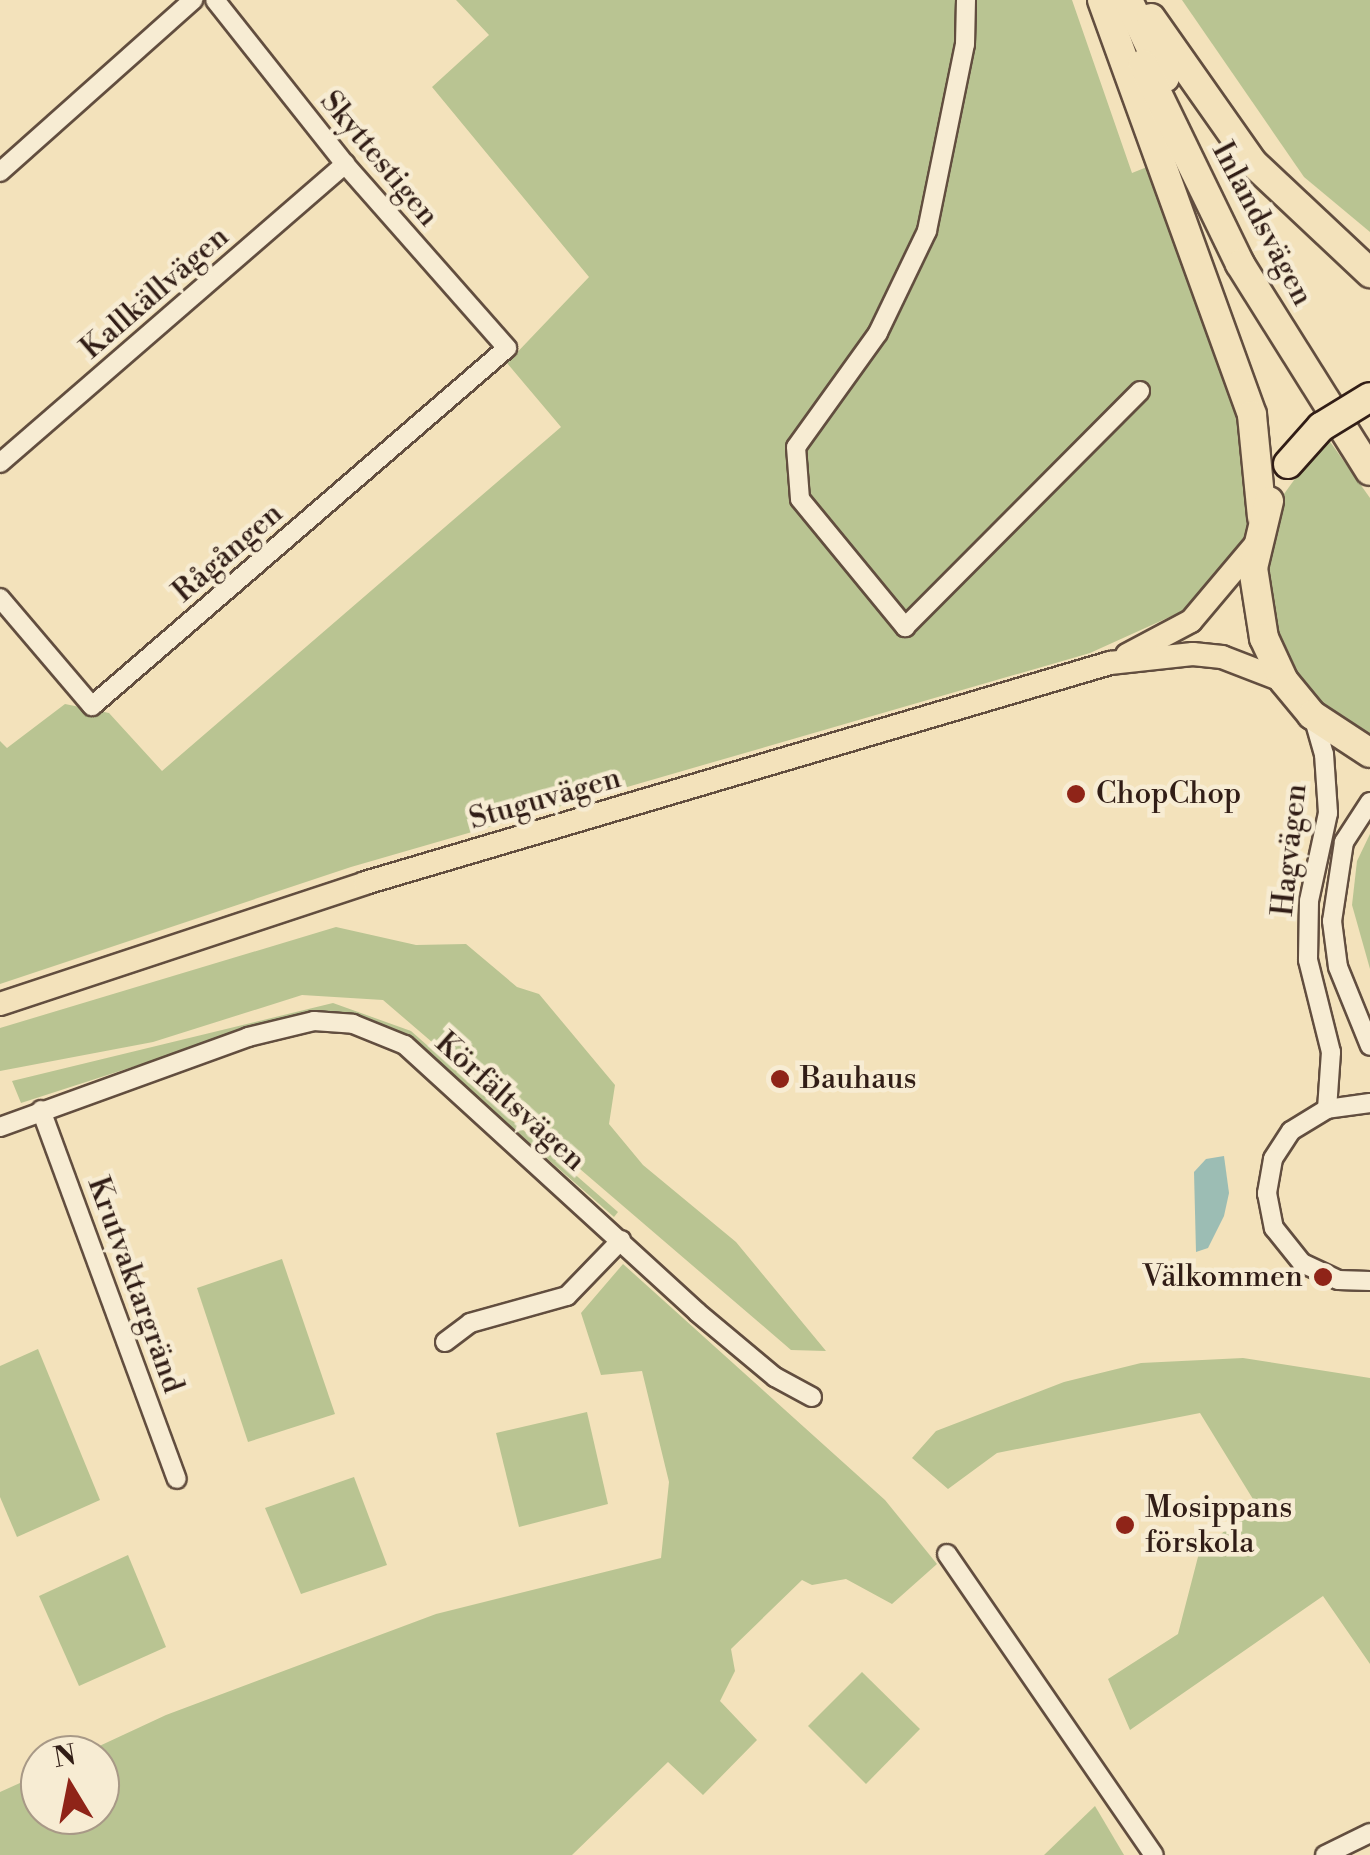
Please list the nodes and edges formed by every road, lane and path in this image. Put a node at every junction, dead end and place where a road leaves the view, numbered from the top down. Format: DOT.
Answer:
graph roads {
  1 [pos="193,0"];
  2 [pos="215,0"];
  3 [pos="966,0"];
  4 [pos="1102,0"];
  5 [pos="1112,0"];
  6 [pos="1128,0"];
  7 [pos="1142,0"];
  8 [pos="345,164"];
  9 [pos="0,172"];
  10 [pos="1370,273"];
  11 [pos="507,348"];
  12 [pos="1140,391"];
  13 [pos="1370,396"];
  14 [pos="1370,452"];
  15 [pos="0,463"];
  16 [pos="1370,471"];
  17 [pos="1262,516"];
  18 [pos="1256,545"];
  19 [pos="0,598"];
  20 [pos="1110,663"];
  21 [pos="1284,681"];
  22 [pos="1312,715"];
  23 [pos="1370,754"];
  24 [pos="1370,802"];
  25 [pos="0,1004"];
  26 [pos="1370,1046"];
  27 [pos="1370,1103"];
  28 [pos="1327,1109"];
  29 [pos="41,1110"];
  30 [pos="0,1127"];
  31 [pos="621,1240"];
  32 [pos="1368,1282"];
  33 [pos="445,1342"];
  34 [pos="812,1397"];
  35 [pos="177,1479"];
  36 [pos="947,1554"];
  37 [pos="1370,1833"];
  38 [pos="1154,1855"];
  39 [pos="1325,1855"];
  1 -- 9 [label="street"];
  2 -- 8 [label="street, Skyttestigen"];
  3 -- 12 [label="street"];
  4 -- 17 [label="highway"];
  5 -- 16 [label="highway, Inlandsvägen"];
  6 -- 14 [label="highway, Inlandsvägen"];
  7 -- 10 [label="highway"];
  8 -- 11 [label="street, Skyttestigen"];
  8 -- 15 [label="street, Kallkällvägen"];
  11 -- 19 [label="street, Rågången"];
  13 -- 17 [label="highway, bridge"];
  17 -- 18 [label="highway"];
  18 -- 20 [label="main road, Stuguvägen"];
  18 -- 21 [label="highway"];
  20 -- 21 [label="main road, Stuguvägen"];
  20 -- 25 [label="main road, Stuguvägen"];
  21 -- 22 [label="highway"];
  22 -- 23 [label="highway"];
  22 -- 28 [label="street, Hagvägen"];
  24 -- 26 [label="street, Hagvägen"];
  27 -- 28 [label="street"];
  28 -- 32 [label="street"];
  29 -- 30 [label="street, Körfältsvägen"];
  29 -- 31 [label="street, Körfältsvägen"];
  29 -- 35 [label="street, Krutvaktargränd"];
  31 -- 33 [label="street"];
  31 -- 34 [label="street, Körfältsvägen"];
  36 -- 38 [label="street"];
  37 -- 39 [label="street"];
}
